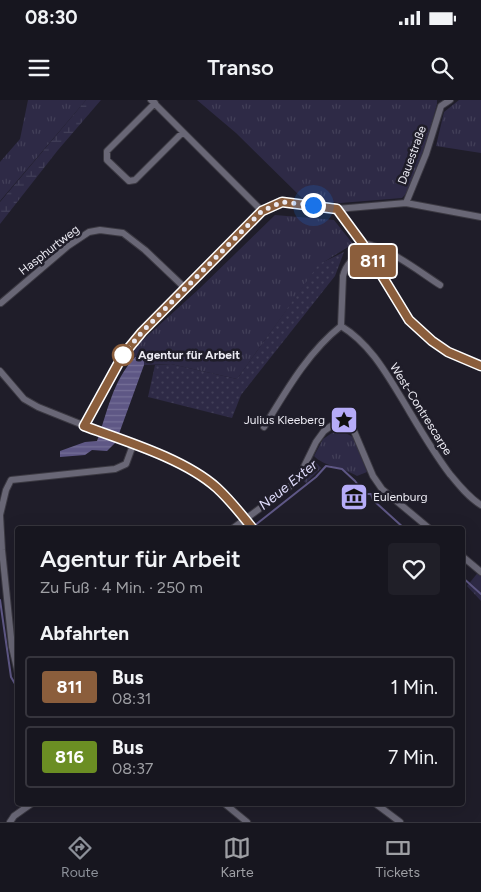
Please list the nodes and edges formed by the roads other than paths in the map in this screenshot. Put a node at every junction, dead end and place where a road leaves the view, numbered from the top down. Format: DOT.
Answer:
graph roads {
  1 [pos="450,100"];
  2 [pos="153,102"];
  3 [pos="440,103"];
  4 [pos="183,132"];
  5 [pos="406,203"];
  6 [pos="337,209"];
  7 [pos="262,211"];
  8 [pos="481,217"];
  9 [pos="364,246"];
  10 [pos="440,285"];
  11 [pos="185,288"];
  12 [pos="1,303"];
  13 [pos="341,326"];
  14 [pos="481,366"];
  15 [pos="0,371"];
  16 [pos="264,427"];
  17 [pos="87,428"];
  18 [pos="133,445"];
  19 [pos="481,505"];
  20 [pos="250,525"];
  21 [pos="426,526"];
  22 [pos="465,559"];
  23 [pos="481,572"];
  24 [pos="15,660"];
  25 [pos="28,806"];
  26 [pos="227,806"];
  27 [pos="379,806"];
  28 [pos="10,822"];
  29 [pos="247,822"];
  30 [pos="400,822"];
  1 -- 3 [label="street, Dauestraße"];
  2 -- 4 [label="street"];
  2 -- 4 [label="street"];
  3 -- 5 [label="street, Dauestraße"];
  4 -- 7 [label="street"];
  5 -- 6 [label="street, Dauestraße"];
  5 -- 8 [label="street"];
  6 -- 7 [label="street, Dauestraße"];
  6 -- 9 [label="street"];
  7 -- 11 [label="street, Dauestraße"];
  9 -- 10 [label="street"];
  9 -- 13 [label="street"];
  9 -- 14 [label="street"];
  11 -- 12 [label="street, Hasphurtweg"];
  11 -- 17 [label="street, Dauestraße"];
  13 -- 16 [label="street"];
  13 -- 19 [label="street, West-Contrescarpe"];
  15 -- 17 [label="street"];
  17 -- 18 [label="street"];
  18 -- 20 [label="street"];
  18 -- 24 [label="street"];
  20 -- 21 [label="street"];
  22 -- 23 [label="street"];
  25 -- 28 [label="street"];
  26 -- 29 [label="street"];
  27 -- 30 [label="street"];
}
